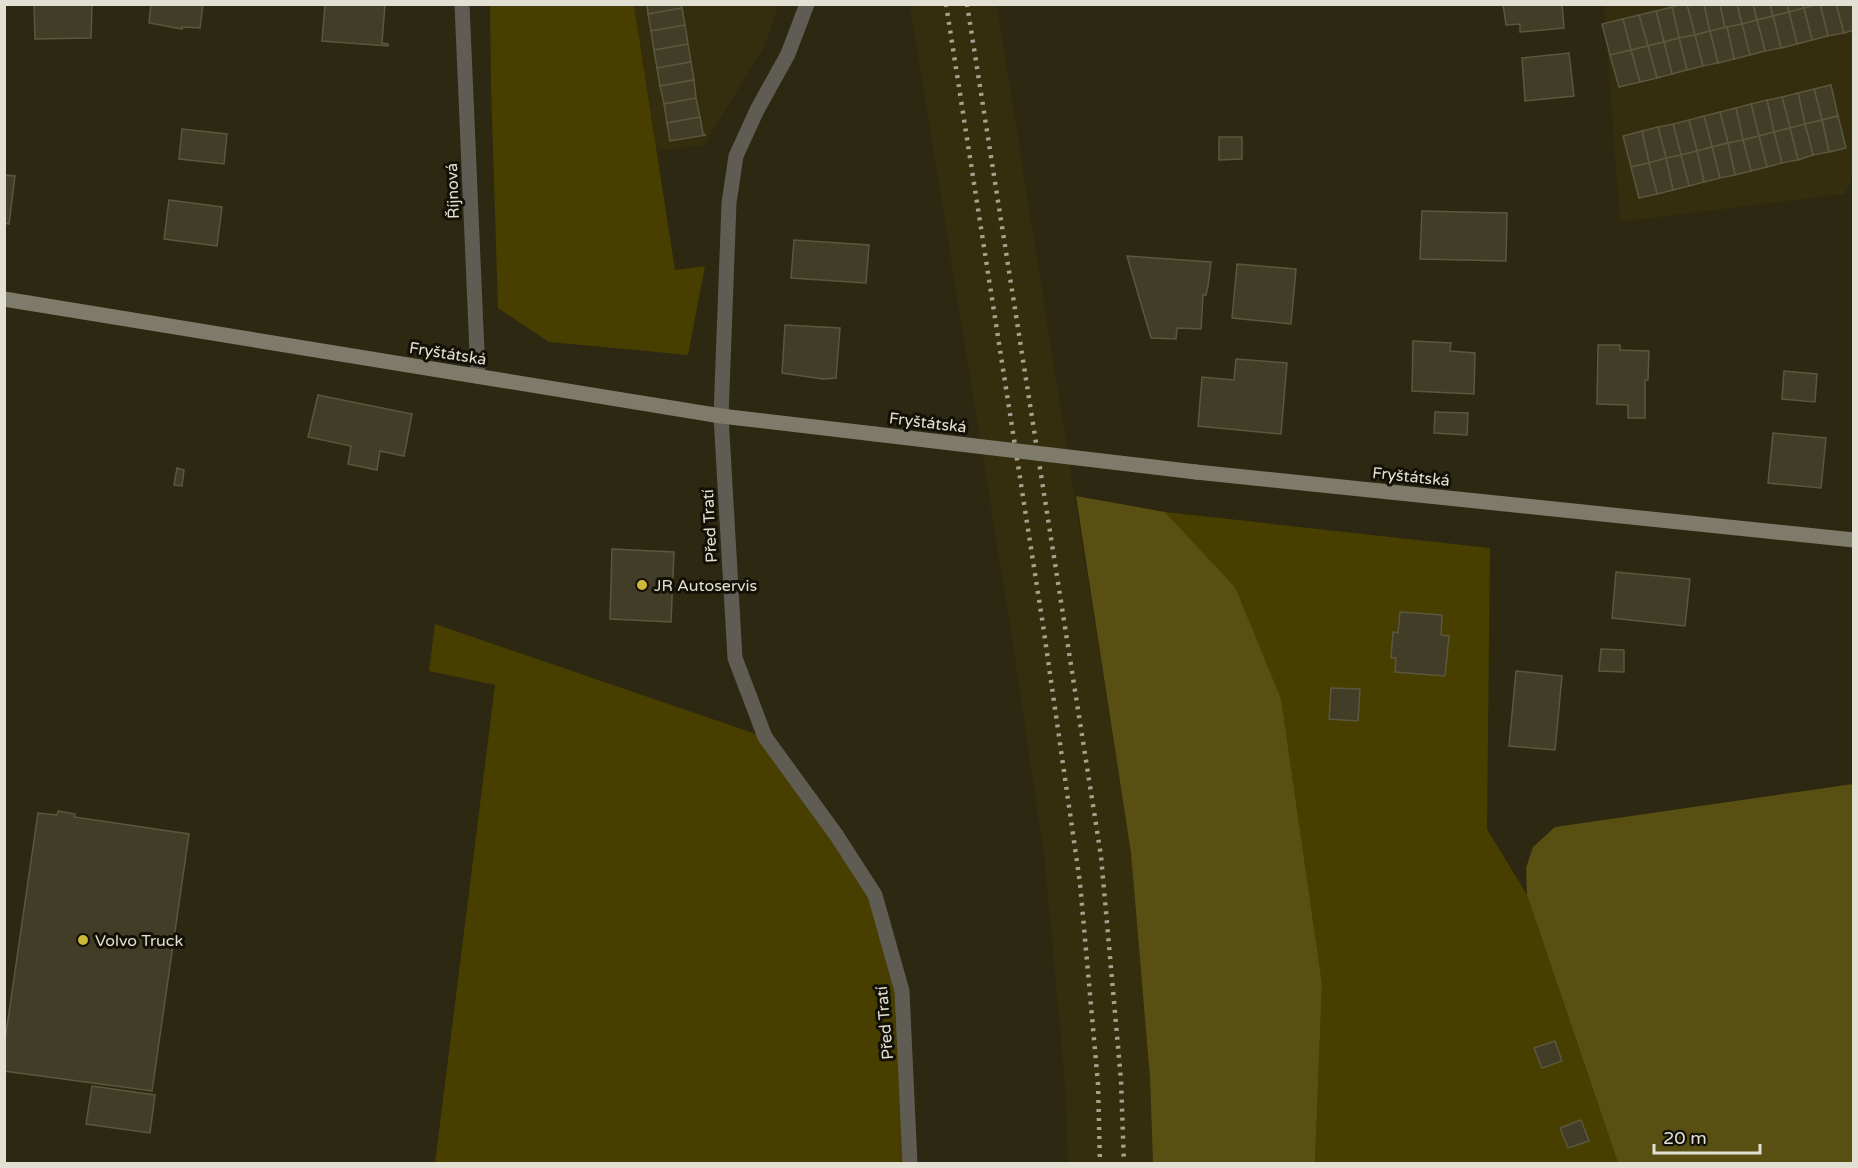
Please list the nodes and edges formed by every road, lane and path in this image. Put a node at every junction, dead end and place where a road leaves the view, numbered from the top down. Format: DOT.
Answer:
graph roads {
  1 [pos="462,4"];
  2 [pos="807,4"];
  3 [pos="4,299"];
  4 [pos="478,376"];
  5 [pos="721,416"];
  6 [pos="1854,540"];
  7 [pos="910,1164"];
  1 -- 4 [label="street, Říjnová"];
  2 -- 5 [label="street, Před Tratí"];
  3 -- 4 [label="street, Fryštátská"];
  4 -- 5 [label="street, Fryštátská"];
  5 -- 6 [label="street, Fryštátská, bridge"];
  5 -- 7 [label="street, Před Tratí"];
}
